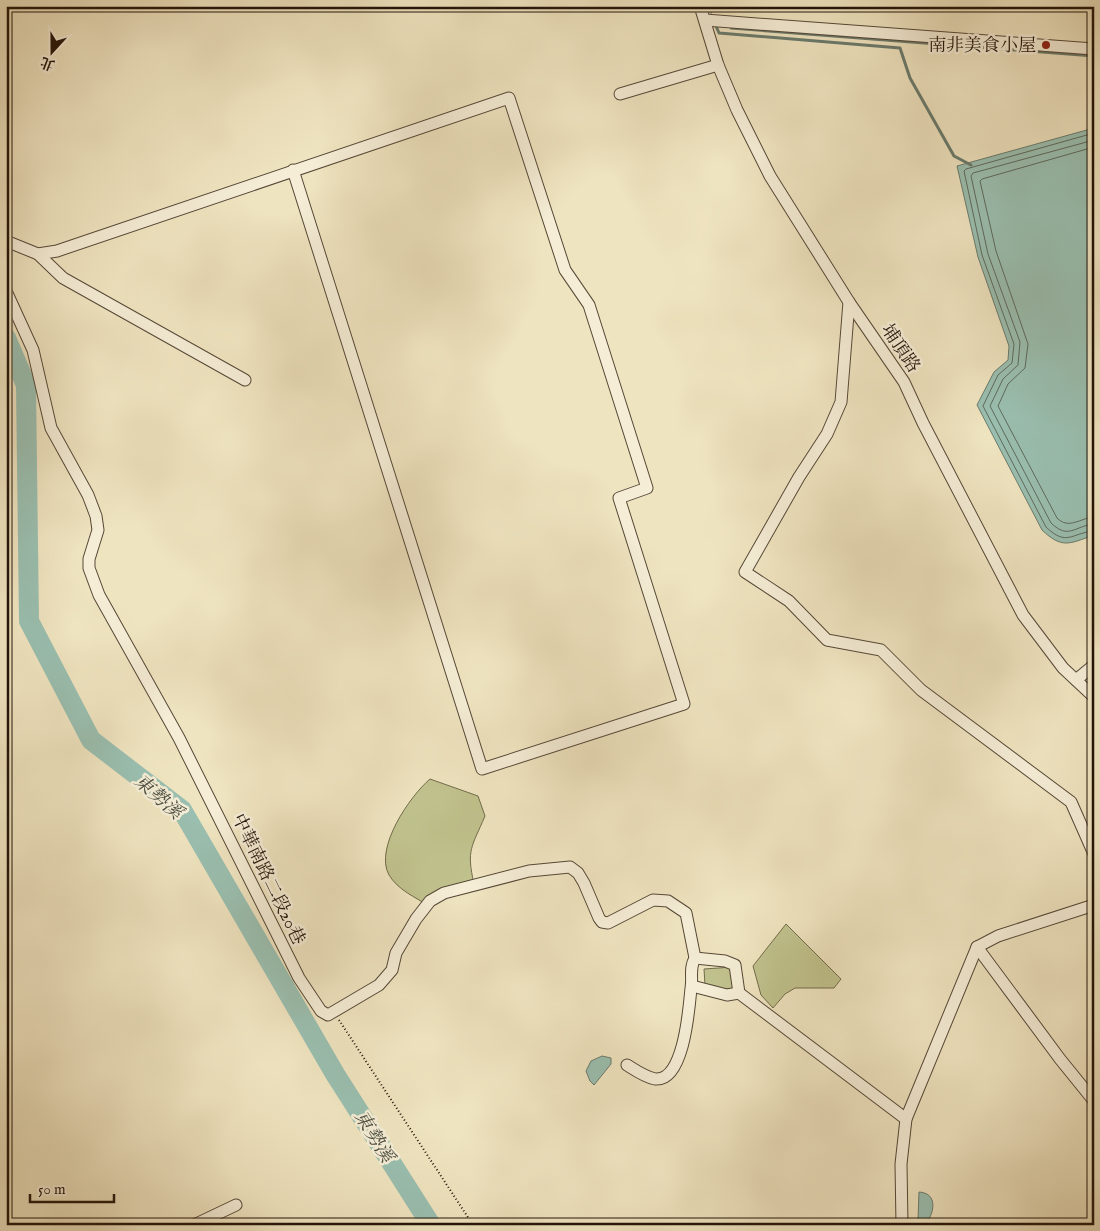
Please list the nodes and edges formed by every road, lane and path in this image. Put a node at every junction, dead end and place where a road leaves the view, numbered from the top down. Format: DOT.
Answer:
graph roads {
  1 [pos="700,6"];
  2 [pos="704,20"];
  3 [pos="1094,49"];
  4 [pos="718,65"];
  5 [pos="620,94"];
  6 [pos="292,170"];
  7 [pos="6,241"];
  8 [pos="38,254"];
  9 [pos="6,291"];
  10 [pos="849,302"];
  11 [pos="245,380"];
  12 [pos="1094,665"];
  13 [pos="1076,680"];
  14 [pos="1094,697"];
  15 [pos="1094,854"];
  16 [pos="1094,905"];
  17 [pos="977,948"];
  18 [pos="695,958"];
  19 [pos="692,986"];
  20 [pos="739,993"];
  21 [pos="334,1011"];
  22 [pos="627,1065"];
  23 [pos="1094,1101"];
  24 [pos="906,1119"];
  25 [pos="236,1205"];
  26 [pos="194,1225"];
  27 [pos="473,1225"];
  28 [pos="902,1225"];
  1 -- 2 [label="street, 埔頂路"];
  2 -- 3 [label="street"];
  2 -- 4 [label="street, 埔頂路"];
  4 -- 5 [label="street"];
  4 -- 10 [label="street, 埔頂路"];
  6 -- 6 [label="street"];
  6 -- 8 [label="street"];
  7 -- 8 [label="street"];
  8 -- 11 [label="street"];
  9 -- 21 [label="street, 中華南路二段20巷"];
  10 -- 13 [label="street, 埔頂路"];
  10 -- 15 [label="street"];
  12 -- 13 [label="street"];
  13 -- 14 [label="street, 埔頂路"];
  16 -- 17 [label="street"];
  17 -- 23 [label="street"];
  17 -- 24 [label="street"];
  18 -- 19 [label="street"];
  18 -- 20 [label="street"];
  18 -- 21 [label="street"];
  19 -- 20 [label="street"];
  19 -- 22 [label="street"];
  20 -- 24 [label="street"];
  21 -- 27 [label="path"];
  24 -- 28 [label="street"];
  25 -- 26 [label="street"];
}
